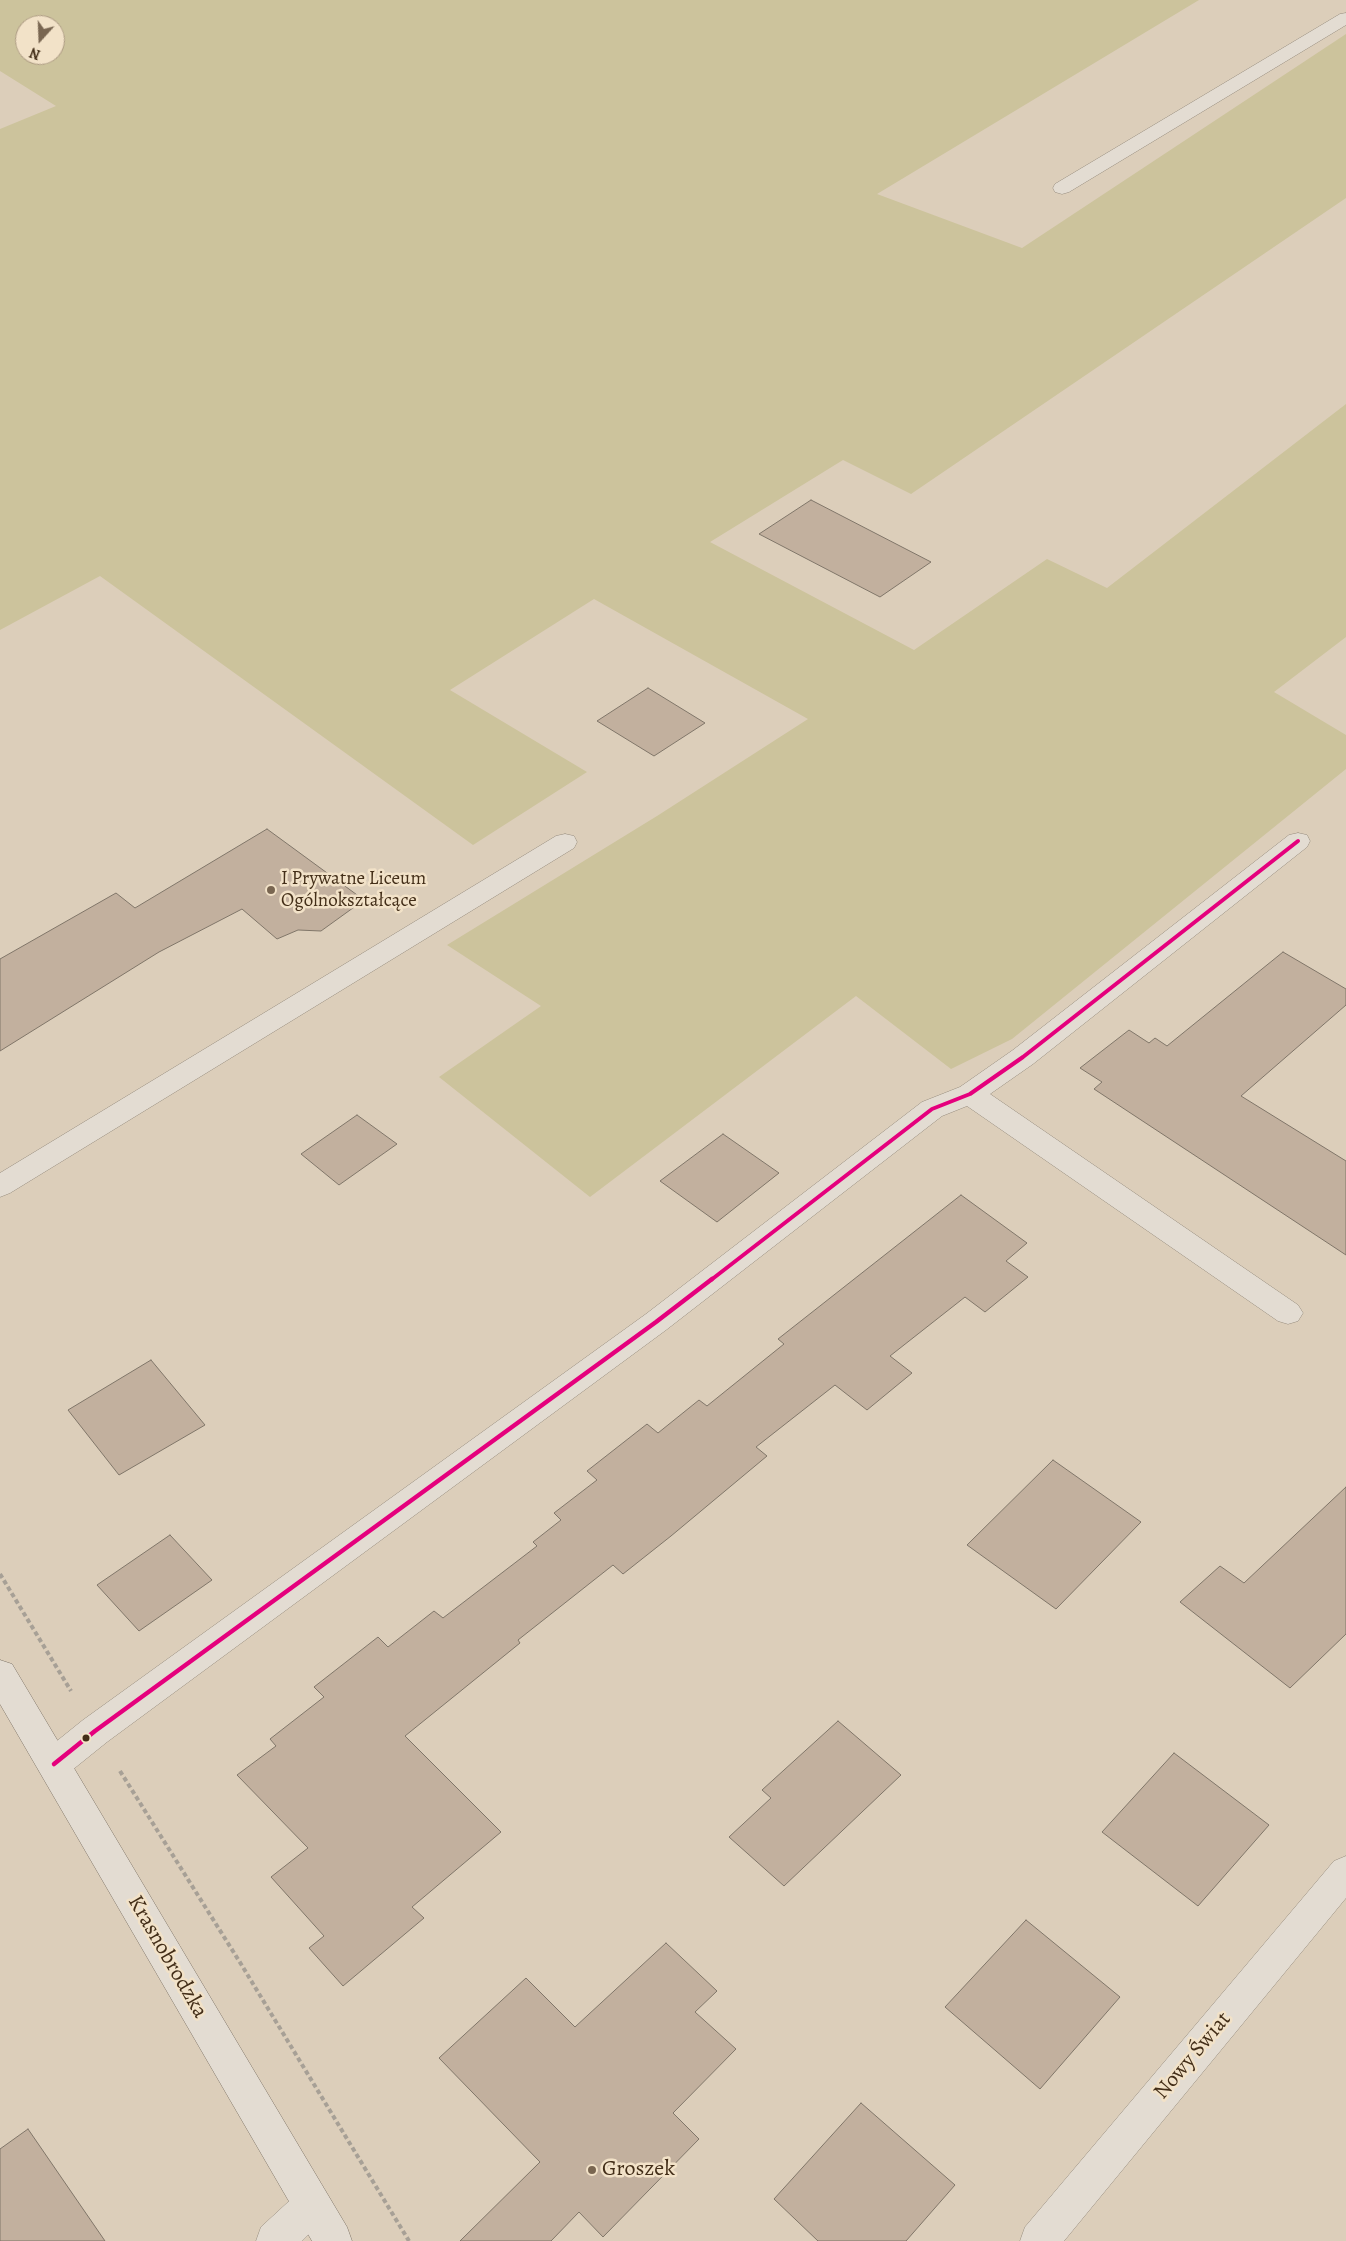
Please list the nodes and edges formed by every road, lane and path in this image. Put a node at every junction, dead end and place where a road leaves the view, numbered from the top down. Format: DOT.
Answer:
graph roads {
  1 [pos="1346,18"];
  2 [pos="1062,188"];
  3 [pos="1298,841"];
  4 [pos="565,842"];
  5 [pos="970,1094"];
  6 [pos="0,1186"];
  7 [pos="1288,1313"];
  8 [pos="0,1574"];
  9 [pos="0,1674"];
  10 [pos="95,1731"];
  11 [pos="54,1764"];
  12 [pos="1346,1872"];
  13 [pos="312,2205"];
  14 [pos="275,2241"];
  15 [pos="333,2241"];
  16 [pos="408,2241"];
  17 [pos="1039,2241"];
  1 -- 2 [label="street"];
  3 -- 5 [label="street"];
  4 -- 6 [label="street"];
  5 -- 7 [label="street"];
  5 -- 10 [label="street"];
  8 -- 10 [label="path"];
  9 -- 11 [label="street, Krasnobrodzka"];
  10 -- 11 [label="street"];
  10 -- 16 [label="path"];
  11 -- 13 [label="street, Krasnobrodzka"];
  12 -- 17 [label="street, Nowy Świat"];
  13 -- 14 [label="street"];
  13 -- 15 [label="street, Krasnobrodzka"];
}
